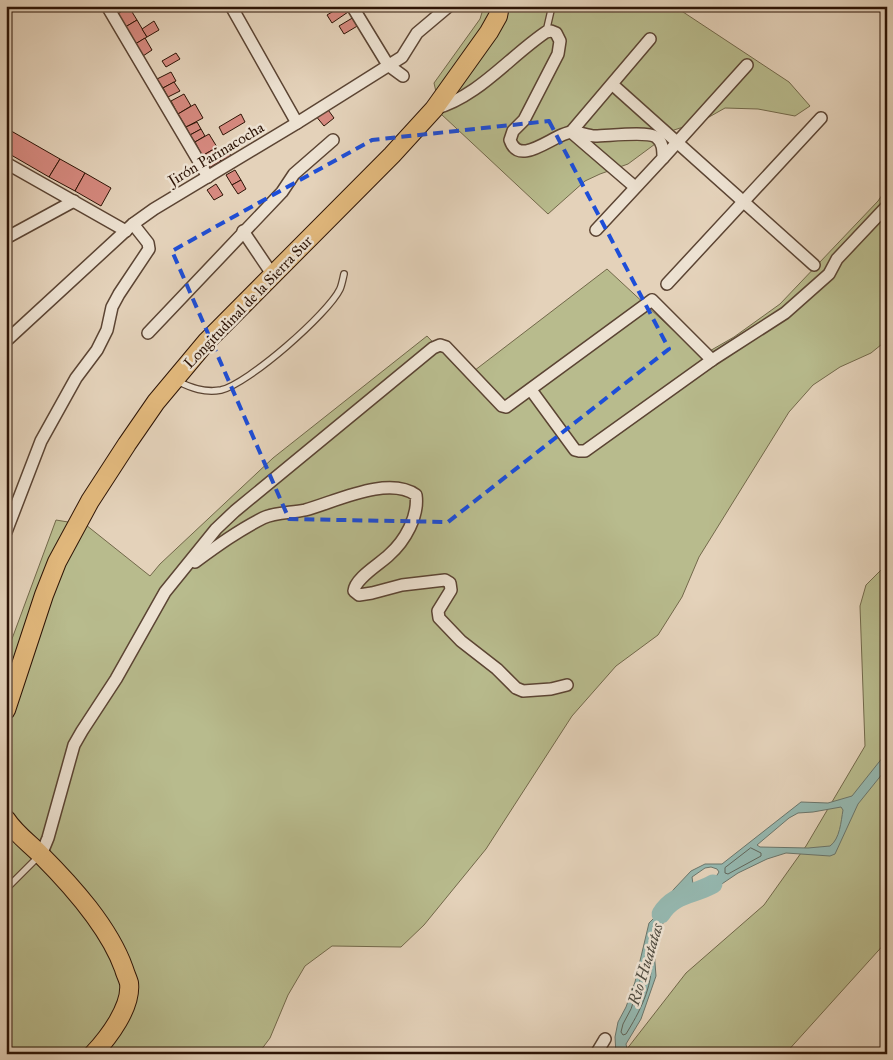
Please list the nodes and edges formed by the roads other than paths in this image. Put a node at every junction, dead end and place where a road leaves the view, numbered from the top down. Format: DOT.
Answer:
graph roads {
  1 [pos="107,6"];
  2 [pos="231,6"];
  3 [pos="352,6"];
  4 [pos="450,6"];
  5 [pos="500,6"];
  6 [pos="552,6"];
  7 [pos="546,32"];
  8 [pos="650,39"];
  9 [pos="388,65"];
  10 [pos="747,65"];
  11 [pos="403,76"];
  12 [pos="613,85"];
  13 [pos="434,109"];
  14 [pos="821,118"];
  15 [pos="297,123"];
  16 [pos="571,132"];
  17 [pos="333,140"];
  18 [pos="677,142"];
  19 [pos="663,158"];
  20 [pos="6,163"];
  21 [pos="208,177"];
  22 [pos="635,187"];
  23 [pos="74,201"];
  24 [pos="742,201"];
  25 [pos="887,206"];
  26 [pos="130,227"];
  27 [pos="596,230"];
  28 [pos="243,231"];
  29 [pos="6,238"];
  30 [pos="814,264"];
  31 [pos="272,274"];
  32 [pos="344,274"];
  33 [pos="667,284"];
  34 [pos="148,333"];
  35 [pos="6,341"];
  36 [pos="712,360"];
  37 [pos="175,380"];
  38 [pos="531,390"];
  39 [pos="6,532"];
  40 [pos="183,570"];
  41 [pos="567,685"];
  42 [pos="6,710"];
  43 [pos="6,819"];
  44 [pos="41,855"];
  45 [pos="6,889"];
  46 [pos="605,1039"];
  47 [pos="93,1054"];
  48 [pos="596,1054"];
  1 -- 21 [label="street"];
  2 -- 15 [label="street"];
  3 -- 9 [label="street"];
  4 -- 9 [label="street, Jirón Parinacocha"];
  5 -- 13 [label="main road, Longitudinal de la Sierra Sur"];
  6 -- 7 [label="lane"];
  7 -- 13 [label="street"];
  7 -- 16 [label="street"];
  8 -- 12 [label="street"];
  9 -- 11 [label="street"];
  9 -- 15 [label="street, Jirón Parinacocha"];
  10 -- 18 [label="street"];
  12 -- 16 [label="street"];
  12 -- 18 [label="street"];
  13 -- 31 [label="main road, Longitudinal de la Sierra Sur"];
  14 -- 24 [label="street"];
  15 -- 21 [label="street, Jirón Parinacocha"];
  16 -- 19 [label="street"];
  16 -- 22 [label="street"];
  17 -- 28 [label="street"];
  18 -- 19 [label="street"];
  18 -- 24 [label="street"];
  19 -- 22 [label="street"];
  20 -- 23 [label="street"];
  21 -- 26 [label="street, Jirón Parinacocha"];
  22 -- 27 [label="street"];
  23 -- 26 [label="street"];
  23 -- 29 [label="street"];
  24 -- 30 [label="street"];
  24 -- 33 [label="street"];
  25 -- 36 [label="street"];
  26 -- 35 [label="street, Jirón Parinacocha"];
  26 -- 39 [label="street"];
  28 -- 31 [label="street"];
  28 -- 34 [label="street"];
  31 -- 37 [label="main road, Longitudinal de la Sierra Sur"];
  32 -- 37 [label="lane"];
  36 -- 38 [label="street"];
  36 -- 38 [label="street"];
  37 -- 42 [label="main road, Longitudinal de la Sierra Sur"];
  38 -- 40 [label="street"];
  40 -- 41 [label="street"];
  40 -- 44 [label="street"];
  43 -- 44 [label="main road"];
  44 -- 45 [label="lane"];
  44 -- 47 [label="main road"];
  46 -- 48 [label="street"];
}
